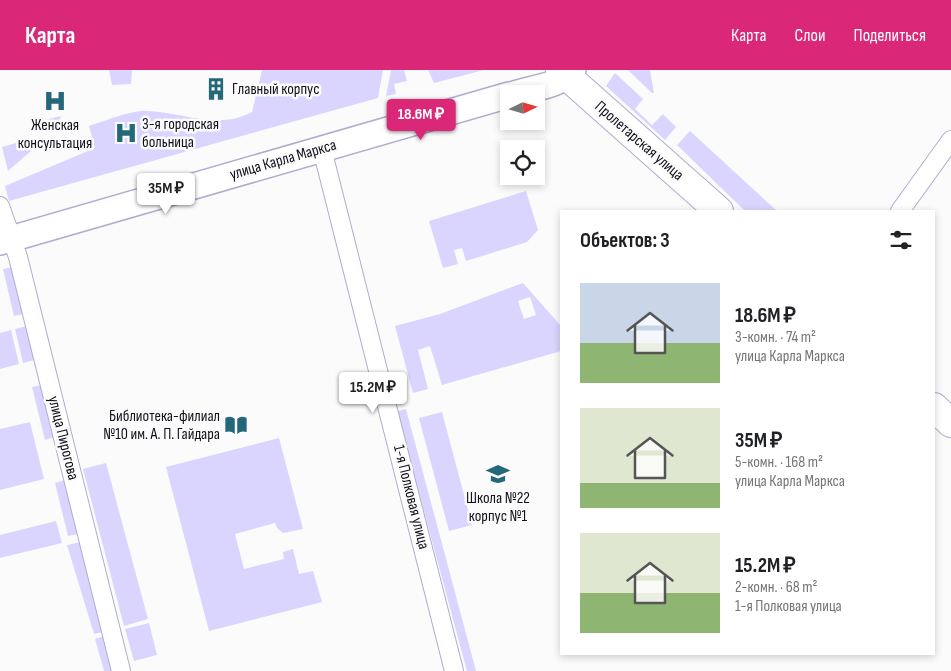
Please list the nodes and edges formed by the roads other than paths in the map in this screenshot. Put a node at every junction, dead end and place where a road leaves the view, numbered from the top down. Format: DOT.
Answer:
graph roads {
  1 [pos="566,72"];
  2 [pos="535,85"];
  3 [pos="500,98"];
  4 [pos="951,140"];
  5 [pos="322,149"];
  6 [pos="0,206"];
  7 [pos="717,210"];
  8 [pos="901,210"];
  9 [pos="6,240"];
  10 [pos="935,408"];
  11 [pos="951,423"];
  12 [pos="121,671"];
  13 [pos="454,671"];
  1 -- 2 [label="main road"];
  1 -- 7 [label="main road, Пролетарская улица"];
  3 -- 5 [label="main road, улица Карла Маркса"];
  4 -- 8 [label="street"];
  5 -- 9 [label="main road, улица Карла Маркса"];
  5 -- 13 [label="street, 1-я Полковая улица"];
  6 -- 9 [label="street, улица Пирогова"];
  9 -- 12 [label="street, улица Пирогова"];
  10 -- 11 [label="main road"];
}
